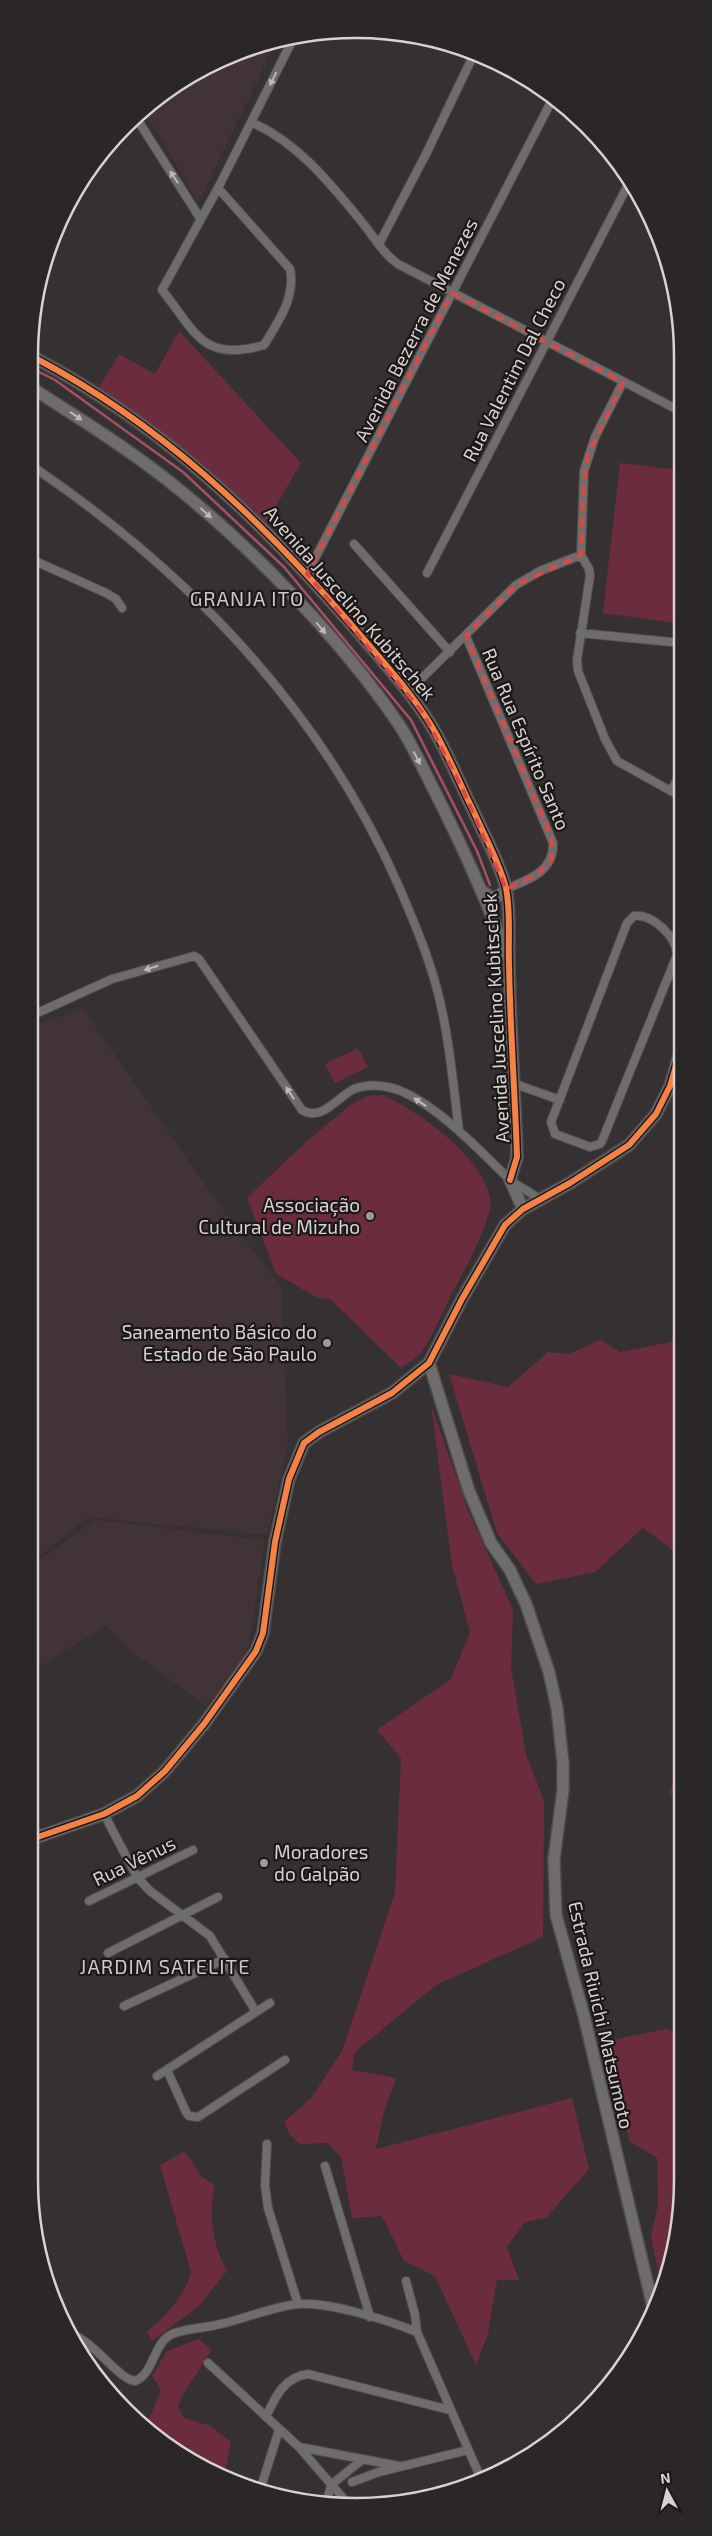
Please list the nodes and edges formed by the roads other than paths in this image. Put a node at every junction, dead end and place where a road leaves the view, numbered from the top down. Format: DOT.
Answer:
graph roads {
  1 [pos="290,45"];
  2 [pos="471,59"];
  3 [pos="550,103"];
  4 [pos="251,122"];
  5 [pos="140,123"];
  6 [pos="218,188"];
  7 [pos="626,188"];
  8 [pos="200,218"];
  9 [pos="378,244"];
  10 [pos="452,293"];
  11 [pos="547,343"];
  12 [pos="38,360"];
  13 [pos="623,382"];
  14 [pos="38,392"];
  15 [pos="674,408"];
  16 [pos="38,470"];
  17 [pos="354,544"];
  18 [pos="581,555"];
  19 [pos="38,562"];
  20 [pos="427,573"];
  21 [pos="307,574"];
  22 [pos="122,608"];
  23 [pos="580,633"];
  24 [pos="466,636"];
  25 [pos="671,642"];
  26 [pos="450,652"];
  27 [pos="408,692"];
  28 [pos="674,785"];
  29 [pos="671,791"];
  30 [pos="674,793"];
  31 [pos="506,889"];
  32 [pos="482,891"];
  33 [pos="674,944"];
  34 [pos="509,962"];
  35 [pos="674,962"];
  36 [pos="38,1013"];
  37 [pos="515,1084"];
  38 [pos="674,1087"];
  39 [pos="560,1100"];
  40 [pos="460,1131"];
  41 [pos="510,1180"];
  42 [pos="540,1200"];
  43 [pos="523,1209"];
  44 [pos="429,1363"];
  45 [pos="104,1814"];
  46 [pos="38,1837"];
  47 [pos="192,1850"];
  48 [pos="137,1877"];
  49 [pos="218,1897"];
  50 [pos="89,1901"];
  51 [pos="182,1916"];
  52 [pos="108,1953"];
  53 [pos="225,1959"];
  54 [pos="270,2003"];
  55 [pos="124,2006"];
  56 [pos="256,2012"];
  57 [pos="285,2060"];
  58 [pos="167,2070"];
  59 [pos="156,2076"];
  60 [pos="267,2144"];
  61 [pos="325,2166"];
  62 [pos="406,2281"];
  63 [pos="651,2300"];
  64 [pos="298,2304"];
  65 [pos="370,2317"];
  66 [pos="417,2332"];
  67 [pos="79,2337"];
  68 [pos="208,2363"];
  69 [pos="450,2410"];
  70 [pos="266,2416"];
  71 [pos="279,2430"];
  72 [pos="299,2447"];
  73 [pos="468,2450"];
  74 [pos="363,2459"];
  75 [pos="404,2467"];
  76 [pos="479,2474"];
  77 [pos="352,2482"];
  78 [pos="262,2484"];
  79 [pos="331,2485"];
  80 [pos="328,2497"];
  81 [pos="343,2498"];
  1 -- 4 [label="street, one-way"];
  2 -- 9 [label="street"];
  3 -- 10 [label="street, Avenida Bezerra de Menezes"];
  4 -- 6 [label="street"];
  4 -- 9 [label="street"];
  8 -- 5 [label="street, one-way"];
  6 -- 8 [label="street"];
  6 -- 8 [label="street"];
  7 -- 11 [label="street, Rua Valentim Dal Checo"];
  9 -- 10 [label="street"];
  10 -- 11 [label="street"];
  10 -- 21 [label="street, Avenida Bezerra de Menezes"];
  11 -- 13 [label="street"];
  11 -- 20 [label="street, Rua Valentim Dal Checo"];
  12 -- 21 [label="street, Avenida Juscelino Kubitschek"];
  13 -- 15 [label="street"];
  13 -- 18 [label="street"];
  14 -- 32 [label="street, Avenida Juscelino Kubitschek, one-way"];
  16 -- 40 [label="street"];
  17 -- 26 [label="street"];
  18 -- 23 [label="street"];
  18 -- 24 [label="street"];
  19 -- 22 [label="street"];
  21 -- 27 [label="street, Avenida Juscelino Kubitschek"];
  23 -- 25 [label="street"];
  23 -- 29 [label="street"];
  24 -- 26 [label="street"];
  24 -- 31 [label="street, Rua Rua Espírito Santo"];
  26 -- 27 [label="street"];
  27 -- 31 [label="street, Avenida Juscelino Kubitschek"];
  28 -- 29 [label="street"];
  29 -- 30 [label="street"];
  31 -- 32 [label="street"];
  31 -- 34 [label="street, Avenida Juscelino Kubitschek"];
  32 -- 34 [label="street, Avenida Juscelino Kubitschek"];
  33 -- 39 [label="street"];
  34 -- 37 [label="street, Avenida Juscelino Kubitschek"];
  35 -- 39 [label="street"];
  40 -- 36 [label="street, one-way"];
  37 -- 39 [label="street"];
  37 -- 41 [label="street, Avenida Juscelino Kubitschek"];
  38 -- 42 [label="street"];
  40 -- 41 [label="street"];
  41 -- 42 [label="street"];
  41 -- 43 [label="street"];
  42 -- 43 [label="street"];
  43 -- 44 [label="street"];
  44 -- 45 [label="street"];
  44 -- 63 [label="street, Estrada Riuichi Matsumoto"];
  45 -- 46 [label="street"];
  45 -- 48 [label="street"];
  47 -- 48 [label="street, Rua Vênus"];
  48 -- 50 [label="street, Rua Vênus"];
  48 -- 51 [label="street"];
  49 -- 51 [label="street"];
  51 -- 52 [label="street"];
  51 -- 53 [label="street"];
  53 -- 55 [label="street"];
  53 -- 56 [label="street"];
  54 -- 56 [label="street"];
  56 -- 58 [label="street"];
  57 -- 58 [label="street"];
  58 -- 59 [label="street"];
  60 -- 64 [label="street"];
  61 -- 65 [label="street"];
  62 -- 66 [label="street"];
  64 -- 65 [label="street"];
  64 -- 67 [label="street"];
  65 -- 66 [label="street"];
  66 -- 69 [label="street"];
  68 -- 70 [label="street"];
  69 -- 70 [label="street"];
  69 -- 73 [label="street"];
  70 -- 71 [label="street"];
  71 -- 72 [label="street"];
  71 -- 78 [label="street"];
  72 -- 74 [label="street"];
  72 -- 79 [label="street"];
  73 -- 75 [label="street"];
  73 -- 76 [label="street"];
  74 -- 75 [label="street"];
  74 -- 79 [label="street"];
  75 -- 77 [label="street"];
  79 -- 80 [label="street"];
  79 -- 81 [label="street"];
}
